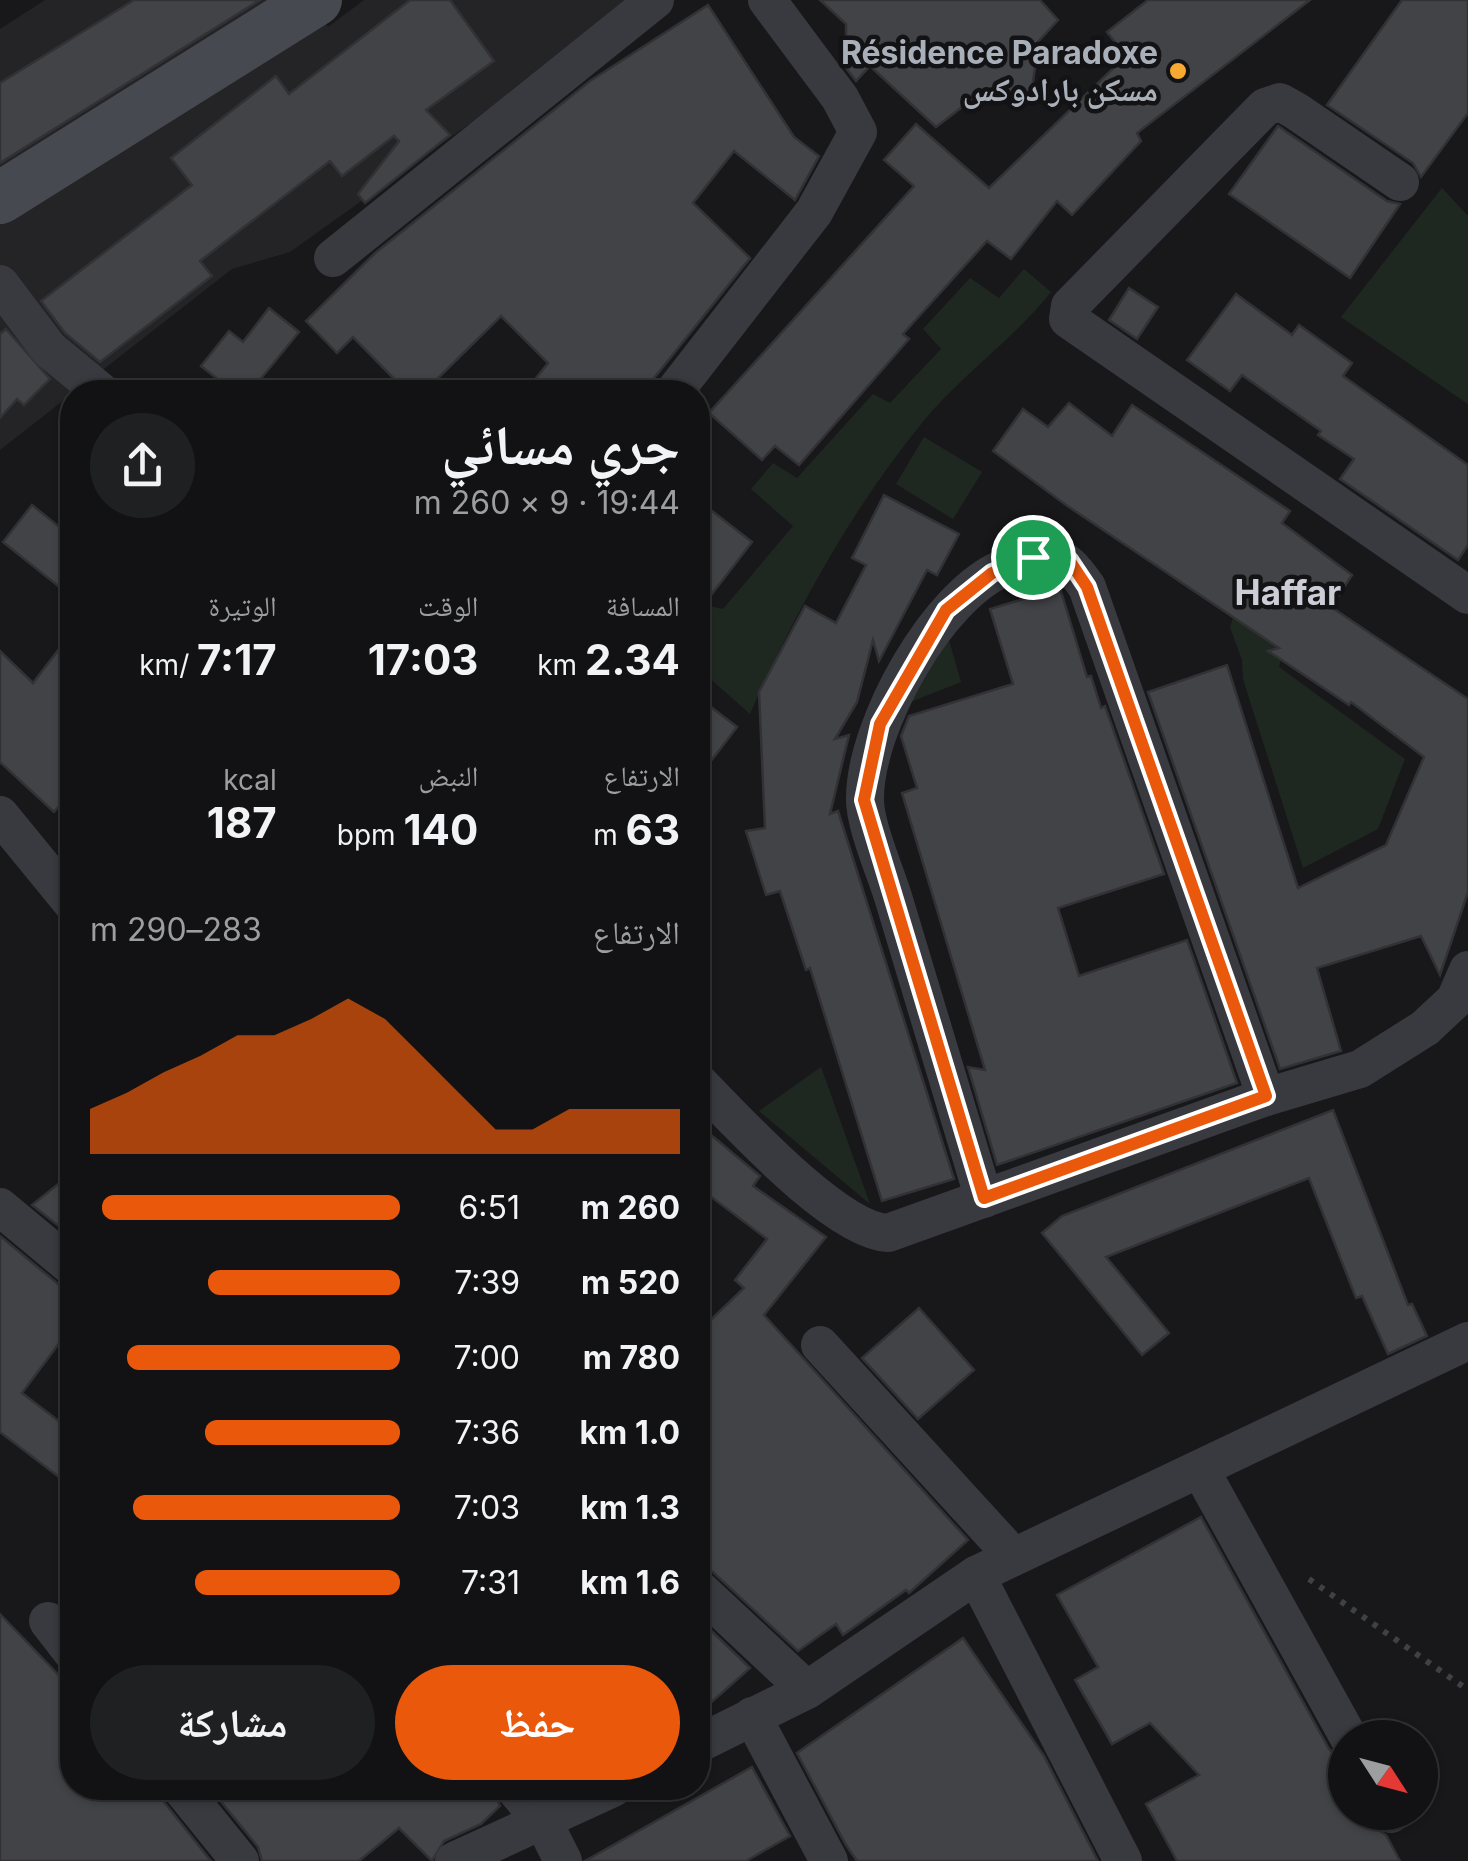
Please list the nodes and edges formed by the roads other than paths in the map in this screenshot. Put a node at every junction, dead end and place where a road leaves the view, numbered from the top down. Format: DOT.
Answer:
graph roads {
  1 [pos="316,0"];
  2 [pos="654,0"];
  3 [pos="766,0"];
  4 [pos="1400,182"];
  5 [pos="0,198"];
  6 [pos="332,258"];
  7 [pos="0,284"];
  8 [pos="88,380"];
  9 [pos="683,380"];
  10 [pos="1468,595"];
  11 [pos="0,815"];
  12 [pos="60,888"];
  13 [pos="1468,970"];
  14 [pos="710,1094"];
  15 [pos="1266,1096"];
  16 [pos="984,1198"];
  17 [pos="0,1207"];
  18 [pos="60,1257"];
  19 [pos="1468,1341"];
  20 [pos="820,1346"];
  21 [pos="1200,1469"];
  22 [pos="1013,1556"];
  23 [pos="976,1574"];
  24 [pos="710,1599"];
  25 [pos="48,1622"];
  26 [pos="60,1637"];
  27 [pos="807,1690"];
  28 [pos="752,1716"];
  29 [pos="1338,1720"];
  30 [pos="710,1738"];
  31 [pos="191,1800"];
  32 [pos="524,1800"];
  33 [pos="589,1800"];
  34 [pos="544,1823"];
  35 [pos="240,1861"];
  36 [pos="454,1861"];
  37 [pos="563,1861"];
  38 [pos="828,1861"];
  39 [pos="1123,1861"];
  1 -- 5 [label="main road"];
  2 -- 6 [label="street"];
  3 -- 9 [label="street"];
  4 -- 10 [label="street"];
  7 -- 8 [label="street"];
  11 -- 12 [label="street"];
  13 -- 15 [label="street"];
  14 -- 16 [label="street"];
  15 -- 16 [label="street"];
  15 -- 16 [label="street"];
  17 -- 18 [label="street"];
  19 -- 21 [label="street"];
  20 -- 22 [label="street"];
  21 -- 22 [label="street"];
  21 -- 29 [label="street"];
  22 -- 23 [label="street"];
  23 -- 27 [label="street"];
  23 -- 39 [label="street"];
  24 -- 27 [label="street"];
  25 -- 26 [label="street"];
  27 -- 28 [label="street"];
  28 -- 30 [label="street"];
  28 -- 38 [label="street"];
  31 -- 35 [label="street"];
  32 -- 34 [label="street"];
  33 -- 34 [label="street"];
  34 -- 36 [label="street"];
  34 -- 37 [label="street"];
}
